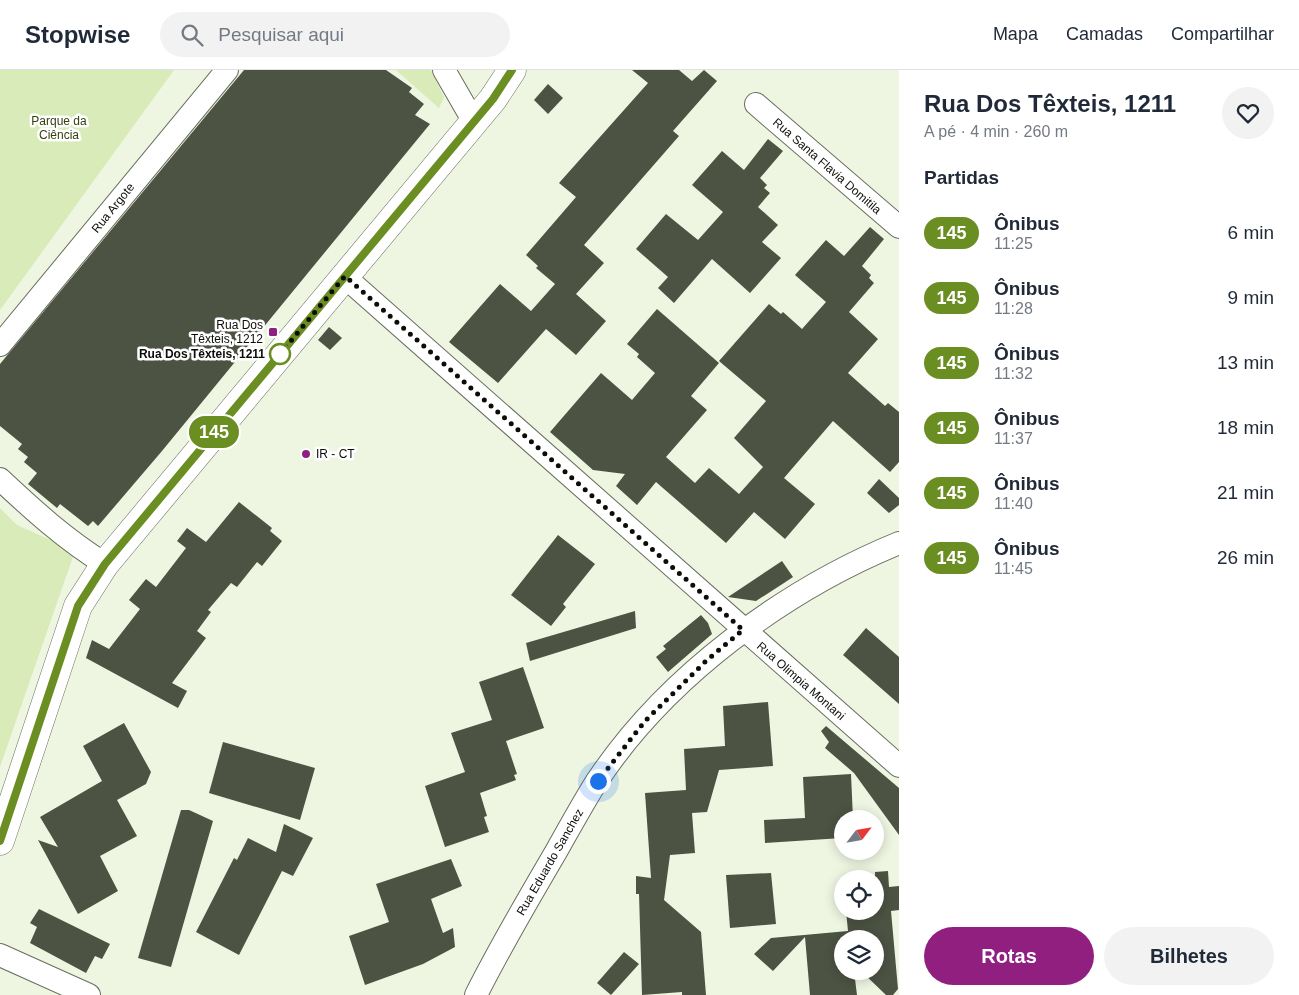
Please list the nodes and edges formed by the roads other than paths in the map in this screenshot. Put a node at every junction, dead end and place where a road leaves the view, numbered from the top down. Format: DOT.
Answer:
graph roads {
  1 [pos="227,70"];
  2 [pos="444,70"];
  3 [pos="512,70"];
  4 [pos="756,104"];
  5 [pos="474,122"];
  6 [pos="899,228"];
  7 [pos="345,276"];
  8 [pos="0,345"];
  9 [pos="0,478"];
  10 [pos="899,543"];
  11 [pos="105,564"];
  12 [pos="743,630"];
  13 [pos="899,766"];
  14 [pos="0,841"];
  15 [pos="0,955"];
  16 [pos="89,995"];
  17 [pos="476,995"];
  1 -- 8 [label="street, Rua Argote"];
  2 -- 5 [label="street"];
  3 -- 5 [label="main road"];
  4 -- 6 [label="street, Rua Santa Flavia Domitila"];
  5 -- 7 [label="main road"];
  7 -- 11 [label="main road"];
  7 -- 12 [label="street, Rua Olimpia Montani"];
  9 -- 11 [label="street"];
  10 -- 12 [label="street, Rua Eduardo Sanchez"];
  11 -- 14 [label="main road"];
  12 -- 13 [label="street, Rua Olimpia Montani"];
  12 -- 17 [label="street, Rua Eduardo Sanchez"];
  15 -- 16 [label="street"];
}
